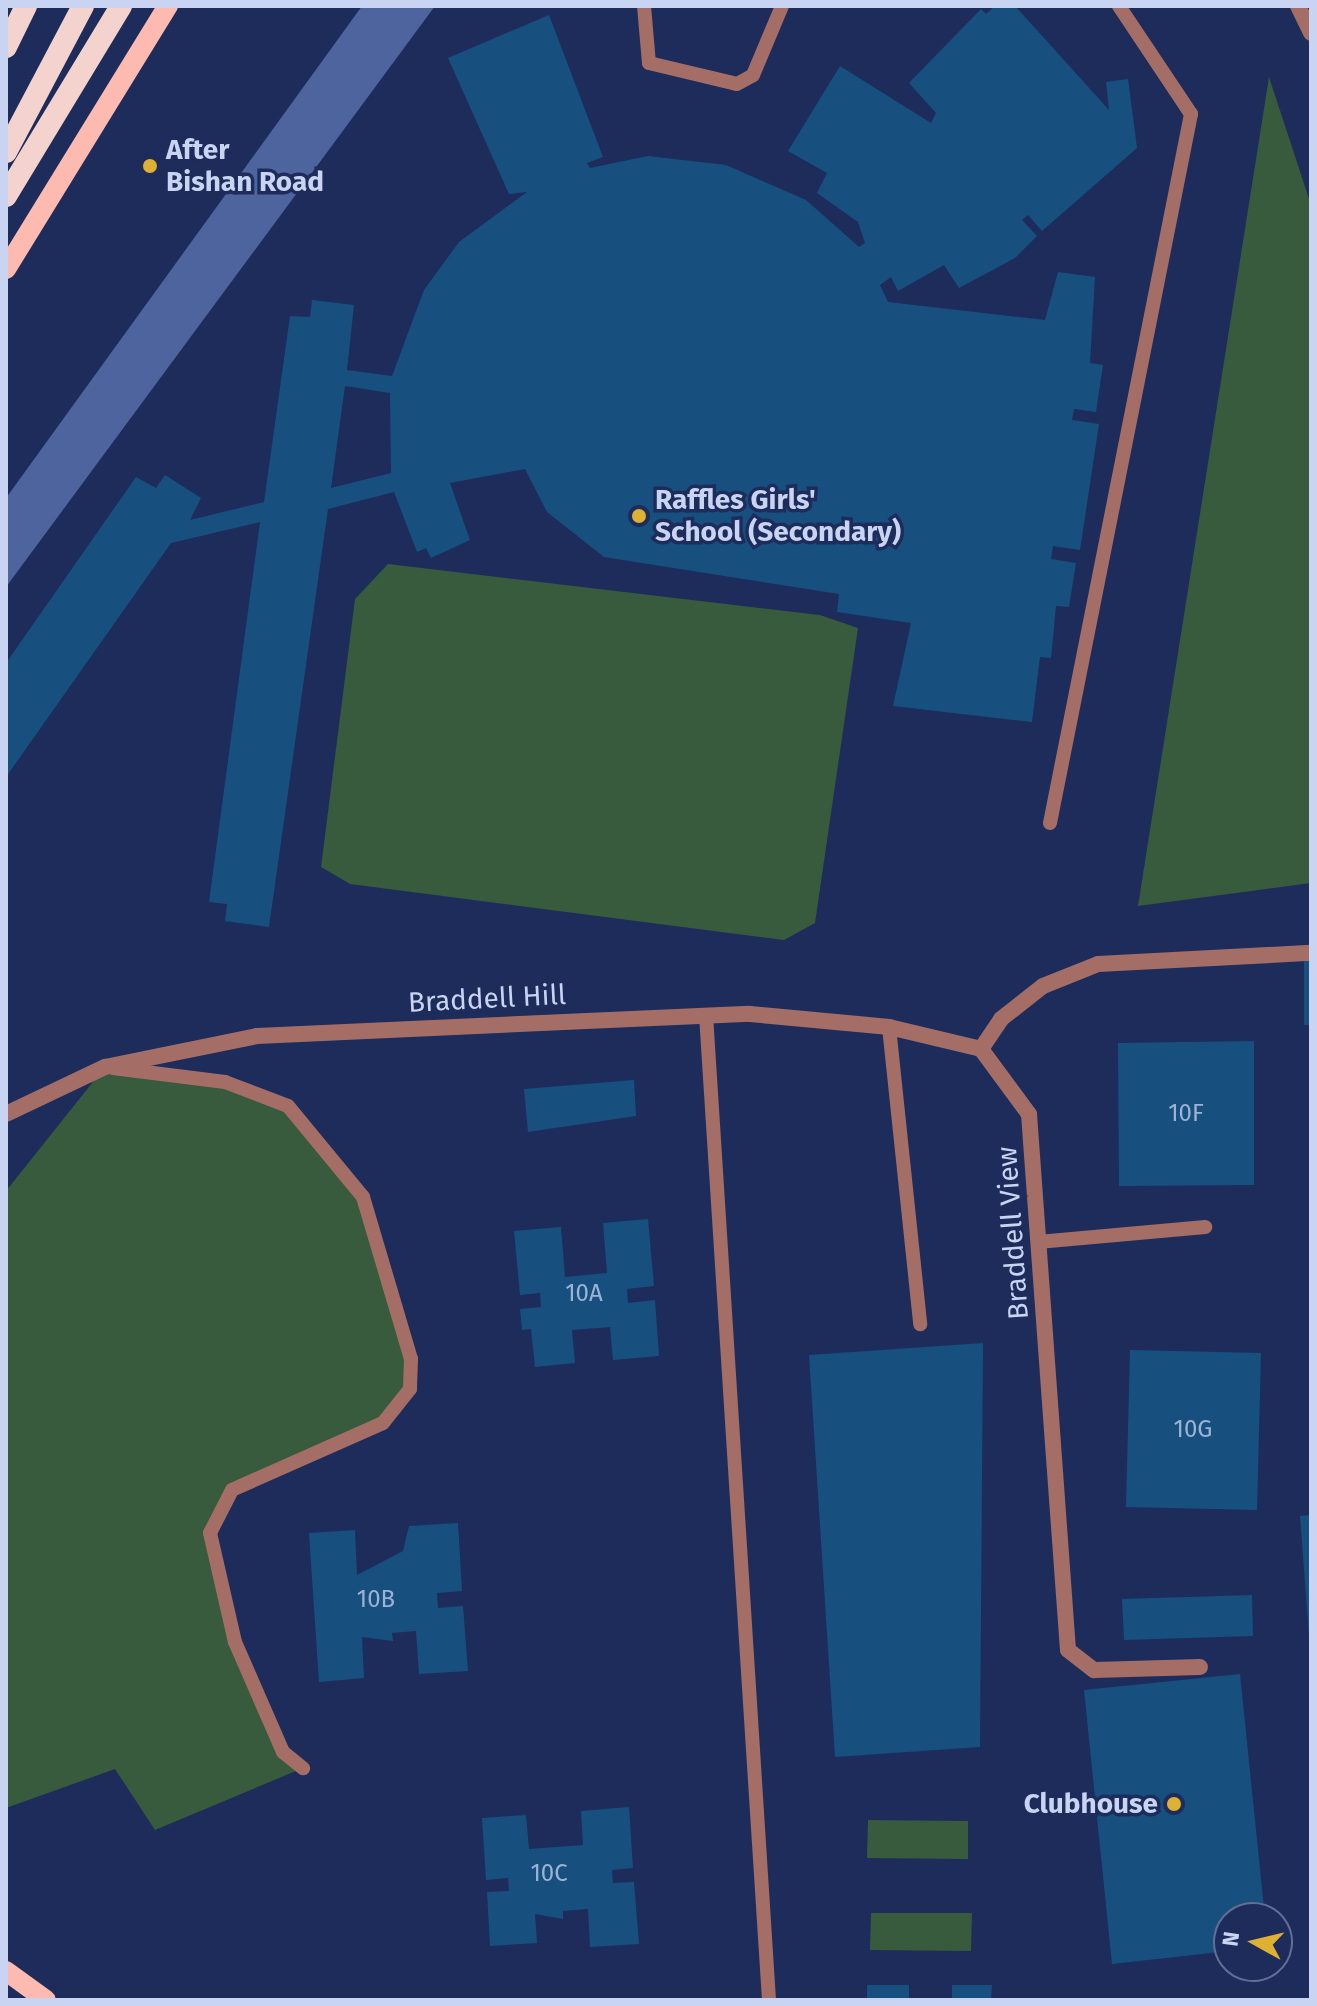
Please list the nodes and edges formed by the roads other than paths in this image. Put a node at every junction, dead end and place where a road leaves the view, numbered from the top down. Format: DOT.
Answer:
graph roads {
  1 [pos="26,6"];
  2 [pos="83,6"];
  3 [pos="121,6"];
  4 [pos="168,6"];
  5 [pos="644,6"];
  6 [pos="782,6"];
  7 [pos="1119,6"];
  8 [pos="1298,6"];
  9 [pos="1311,33"];
  10 [pos="6,47"];
  11 [pos="6,152"];
  12 [pos="6,196"];
  13 [pos="6,269"];
  14 [pos="1050,823"];
  15 [pos="1311,953"];
  16 [pos="706,1015"];
  17 [pos="889,1027"];
  18 [pos="981,1049"];
  19 [pos="105,1067"];
  20 [pos="6,1114"];
  21 [pos="1205,1227"];
  22 [pos="1038,1242"];
  23 [pos="920,1324"];
  24 [pos="1200,1667"];
  25 [pos="303,1768"];
  26 [pos="6,1971"];
  27 [pos="46,2000"];
  28 [pos="769,2000"];
  1 -- 10 [label="highway"];
  2 -- 11 [label="highway"];
  3 -- 12 [label="highway"];
  4 -- 13 [label="main road"];
  5 -- 6 [label="lane"];
  7 -- 14 [label="lane"];
  8 -- 9 [label="street"];
  15 -- 18 [label="street"];
  16 -- 17 [label="street, Braddell Hill"];
  16 -- 19 [label="street, Braddell Hill"];
  16 -- 28 [label="lane"];
  17 -- 18 [label="street, Braddell Hill"];
  17 -- 23 [label="lane"];
  18 -- 22 [label="street, Braddell View"];
  19 -- 20 [label="street, Braddell Hill"];
  19 -- 25 [label="lane"];
  21 -- 22 [label="lane"];
  22 -- 24 [label="street, Braddell View"];
  26 -- 27 [label="main road"];
}
